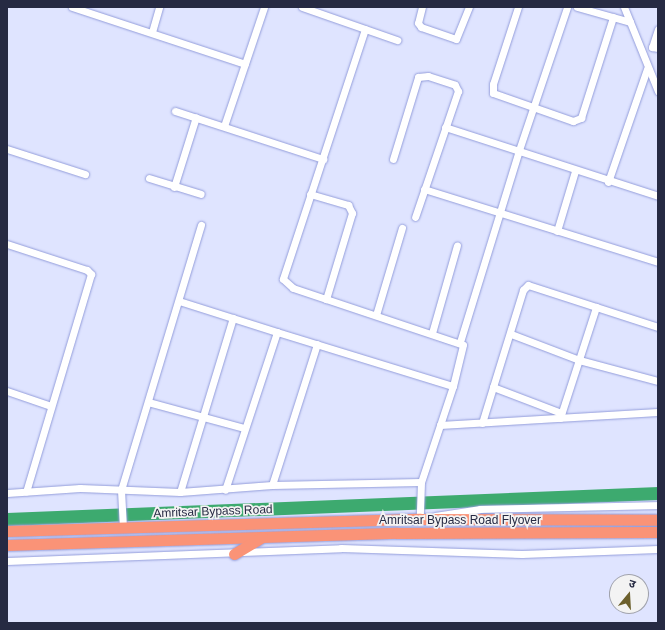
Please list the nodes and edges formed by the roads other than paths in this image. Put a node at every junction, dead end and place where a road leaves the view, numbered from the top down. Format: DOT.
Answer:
graph roads {
  1 [pos="72,7"];
  2 [pos="99,7"];
  3 [pos="159,7"];
  4 [pos="264,7"];
  5 [pos="302,7"];
  6 [pos="422,7"];
  7 [pos="469,7"];
  8 [pos="518,7"];
  9 [pos="568,7"];
  10 [pos="577,7"];
  11 [pos="624,7"];
  12 [pos="97,14"];
  13 [pos="613,17"];
  14 [pos="630,22"];
  15 [pos="365,29"];
  16 [pos="658,29"];
  17 [pos="152,32"];
  18 [pos="397,40"];
  19 [pos="655,48"];
  20 [pos="640,50"];
  21 [pos="245,64"];
  22 [pos="648,69"];
  23 [pos="658,91"];
  24 [pos="533,109"];
  25 [pos="175,111"];
  26 [pos="196,117"];
  27 [pos="224,126"];
  28 [pos="445,127"];
  29 [pos="7,149"];
  30 [pos="518,153"];
  31 [pos="322,159"];
  32 [pos="393,159"];
  33 [pos="575,171"];
  34 [pos="85,174"];
  35 [pos="149,178"];
  36 [pos="608,182"];
  37 [pos="174,186"];
  38 [pos="424,189"];
  39 [pos="201,194"];
  40 [pos="310,194"];
  41 [pos="658,196"];
  42 [pos="501,214"];
  43 [pos="415,217"];
  44 [pos="201,225"];
  45 [pos="402,228"];
  46 [pos="557,232"];
  47 [pos="7,244"];
  48 [pos="457,245"];
  49 [pos="658,262"];
  50 [pos="326,299"];
  51 [pos="179,301"];
  52 [pos="596,308"];
  53 [pos="376,315"];
  54 [pos="233,318"];
  55 [pos="658,326"];
  56 [pos="277,332"];
  57 [pos="432,333"];
  58 [pos="511,334"];
  59 [pos="460,342"];
  60 [pos="318,344"];
  61 [pos="579,360"];
  62 [pos="658,381"];
  63 [pos="454,386"];
  64 [pos="493,387"];
  65 [pos="7,391"];
  66 [pos="148,402"];
  67 [pos="51,406"];
  68 [pos="658,412"];
  69 [pos="560,415"];
  70 [pos="203,416"];
  71 [pos="482,423"];
  72 [pos="440,425"];
  73 [pos="244,428"];
  74 [pos="421,482"];
  75 [pos="272,485"];
  76 [pos="121,490"];
  77 [pos="225,490"];
  78 [pos="26,492"];
  79 [pos="180,492"];
  80 [pos="7,493"];
  81 [pos="658,504"];
  82 [pos="420,520"];
  83 [pos="658,520"];
  84 [pos="123,528"];
  85 [pos="7,531"];
  86 [pos="658,532"];
  87 [pos="262,537"];
  88 [pos="7,545"];
  89 [pos="658,549"];
  90 [pos="234,554"];
  91 [pos="7,562"];
  1 -- 12 [label="street"];
  2 -- 12 [label="street"];
  3 -- 17 [label="street"];
  4 -- 21 [label="street"];
  5 -- 15 [label="street"];
  6 -- 7 [label="street"];
  8 -- 24 [label="street"];
  9 -- 24 [label="street"];
  10 -- 13 [label="street"];
  11 -- 14 [label="street"];
  12 -- 17 [label="street"];
  13 -- 14 [label="street"];
  13 -- 24 [label="street"];
  14 -- 20 [label="street"];
  15 -- 18 [label="street"];
  15 -- 31 [label="street"];
  16 -- 19 [label="street"];
  17 -- 21 [label="street"];
  19 -- 20 [label="street"];
  20 -- 22 [label="street"];
  21 -- 27 [label="street"];
  22 -- 23 [label="street"];
  22 -- 36 [label="street"];
  24 -- 30 [label="street"];
  25 -- 26 [label="street"];
  26 -- 27 [label="street"];
  26 -- 37 [label="street"];
  27 -- 31 [label="street"];
  28 -- 30 [label="street"];
  28 -- 32 [label="street"];
  28 -- 38 [label="street"];
  29 -- 34 [label="street"];
  30 -- 33 [label="street"];
  30 -- 42 [label="street"];
  31 -- 40 [label="street"];
  33 -- 36 [label="street"];
  33 -- 46 [label="street"];
  35 -- 37 [label="street"];
  36 -- 41 [label="street"];
  37 -- 39 [label="street"];
  38 -- 42 [label="street"];
  38 -- 43 [label="street"];
  40 -- 50 [label="street"];
  40 -- 50 [label="street"];
  42 -- 46 [label="street"];
  42 -- 59 [label="street"];
  44 -- 51 [label="street"];
  45 -- 53 [label="street"];
  46 -- 49 [label="street"];
  47 -- 67 [label="street"];
  48 -- 57 [label="street"];
  50 -- 53 [label="street"];
  51 -- 54 [label="street"];
  51 -- 66 [label="street"];
  52 -- 55 [label="street"];
  52 -- 58 [label="street"];
  52 -- 61 [label="street"];
  53 -- 57 [label="street"];
  54 -- 56 [label="street"];
  54 -- 70 [label="street"];
  56 -- 60 [label="street"];
  56 -- 73 [label="street"];
  57 -- 59 [label="street"];
  58 -- 61 [label="street"];
  58 -- 64 [label="street"];
  59 -- 63 [label="street"];
  60 -- 63 [label="street"];
  60 -- 75 [label="street"];
  61 -- 62 [label="street"];
  61 -- 69 [label="street"];
  63 -- 72 [label="street"];
  64 -- 69 [label="street"];
  64 -- 71 [label="street"];
  65 -- 67 [label="street"];
  66 -- 70 [label="street"];
  66 -- 76 [label="street"];
  67 -- 78 [label="street"];
  68 -- 69 [label="street"];
  69 -- 71 [label="street"];
  70 -- 73 [label="street"];
  70 -- 79 [label="street"];
  71 -- 72 [label="street"];
  72 -- 74 [label="street"];
  73 -- 77 [label="street"];
  74 -- 75 [label="street"];
  74 -- 82 [label="street"];
  75 -- 77 [label="street"];
  76 -- 78 [label="street"];
  76 -- 79 [label="street"];
  76 -- 84 [label="street"];
  77 -- 79 [label="street"];
  78 -- 80 [label="street"];
  81 -- 82 [label="street"];
  82 -- 83 [label="highway, Amritsar Bypass Road Flyover"];
  82 -- 84 [label="highway, Amritsar Bypass Road"];
  84 -- 85 [label="highway, Amritsar Bypass Road"];
  86 -- 87 [label="highway, Amritsar Bypass Road Flyover"];
  87 -- 88 [label="highway"];
  87 -- 90 [label="highway"];
  89 -- 90 [label="street"];
  90 -- 91 [label="street"];
}
